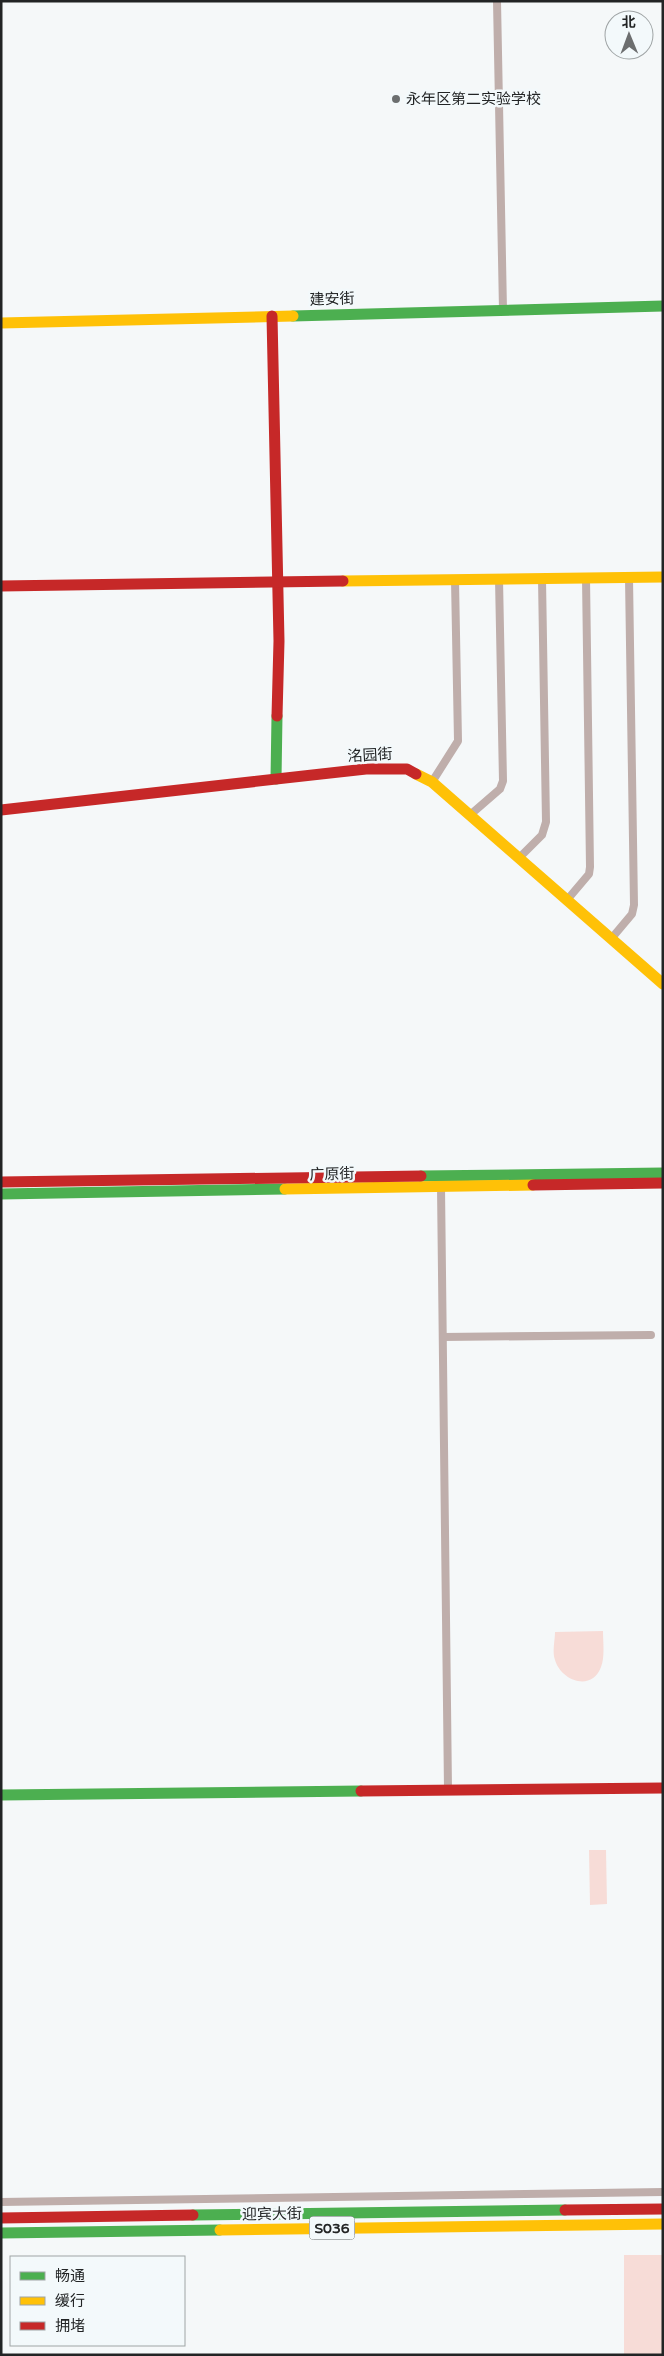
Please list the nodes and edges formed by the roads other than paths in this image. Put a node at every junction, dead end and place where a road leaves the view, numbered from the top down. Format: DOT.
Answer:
graph roads {
  1 [pos="498,1"];
  2 [pos="663,306"];
  3 [pos="503,310"];
  4 [pos="272,316"];
  5 [pos="1,323"];
  6 [pos="663,577"];
  7 [pos="586,578"];
  8 [pos="629,578"];
  9 [pos="542,579"];
  10 [pos="456,580"];
  11 [pos="499,580"];
  12 [pos="277,582"];
  13 [pos="1,586"];
  14 [pos="276,779"];
  15 [pos="432,782"];
  16 [pos="1,810"];
  17 [pos="470,815"];
  18 [pos="519,858"];
  19 [pos="567,900"];
  20 [pos="611,939"];
  21 [pos="663,984"];
  22 [pos="663,1174"];
  23 [pos="1,1182"];
  24 [pos="663,1183"];
  25 [pos="441,1187"];
  26 [pos="1,1194"];
  27 [pos="651,1334"];
  28 [pos="443,1337"];
  29 [pos="663,1788"];
  30 [pos="448,1790"];
  31 [pos="1,1795"];
  32 [pos="663,2192"];
  33 [pos="1,2202"];
  34 [pos="663,2209"];
  35 [pos="1,2218"];
  36 [pos="663,2224"];
  37 [pos="1,2233"];
  1 -- 3 [label="street"];
  2 -- 3 [label="main road, 建安街"];
  3 -- 4 [label="main road, 建安街"];
  4 -- 5 [label="main road, 建安街"];
  4 -- 12 [label="main road"];
  6 -- 8 [label="main road"];
  7 -- 8 [label="main road"];
  7 -- 9 [label="main road"];
  7 -- 19 [label="street"];
  8 -- 20 [label="street"];
  9 -- 11 [label="main road"];
  9 -- 18 [label="street"];
  10 -- 11 [label="main road"];
  10 -- 12 [label="main road"];
  10 -- 15 [label="street"];
  11 -- 17 [label="street"];
  12 -- 13 [label="main road"];
  12 -- 14 [label="main road"];
  14 -- 15 [label="main road, 洺园街"];
  14 -- 16 [label="main road, 洺园街"];
  15 -- 17 [label="main road, 洺园街"];
  17 -- 18 [label="main road, 洺园街"];
  18 -- 19 [label="main road, 洺园街"];
  19 -- 20 [label="main road, 洺园街"];
  20 -- 21 [label="main road, 洺园街"];
  22 -- 23 [label="main road, 广原街"];
  24 -- 25 [label="main road, 广原街"];
  25 -- 26 [label="main road, 广原街"];
  25 -- 28 [label="street"];
  27 -- 28 [label="street"];
  28 -- 30 [label="street"];
  29 -- 30 [label="main road"];
  30 -- 31 [label="main road"];
  32 -- 33 [label="street"];
  34 -- 35 [label="main road, 迎宾大街 / S036"];
  36 -- 37 [label="main road, 迎宾大街 / S036"];
}
